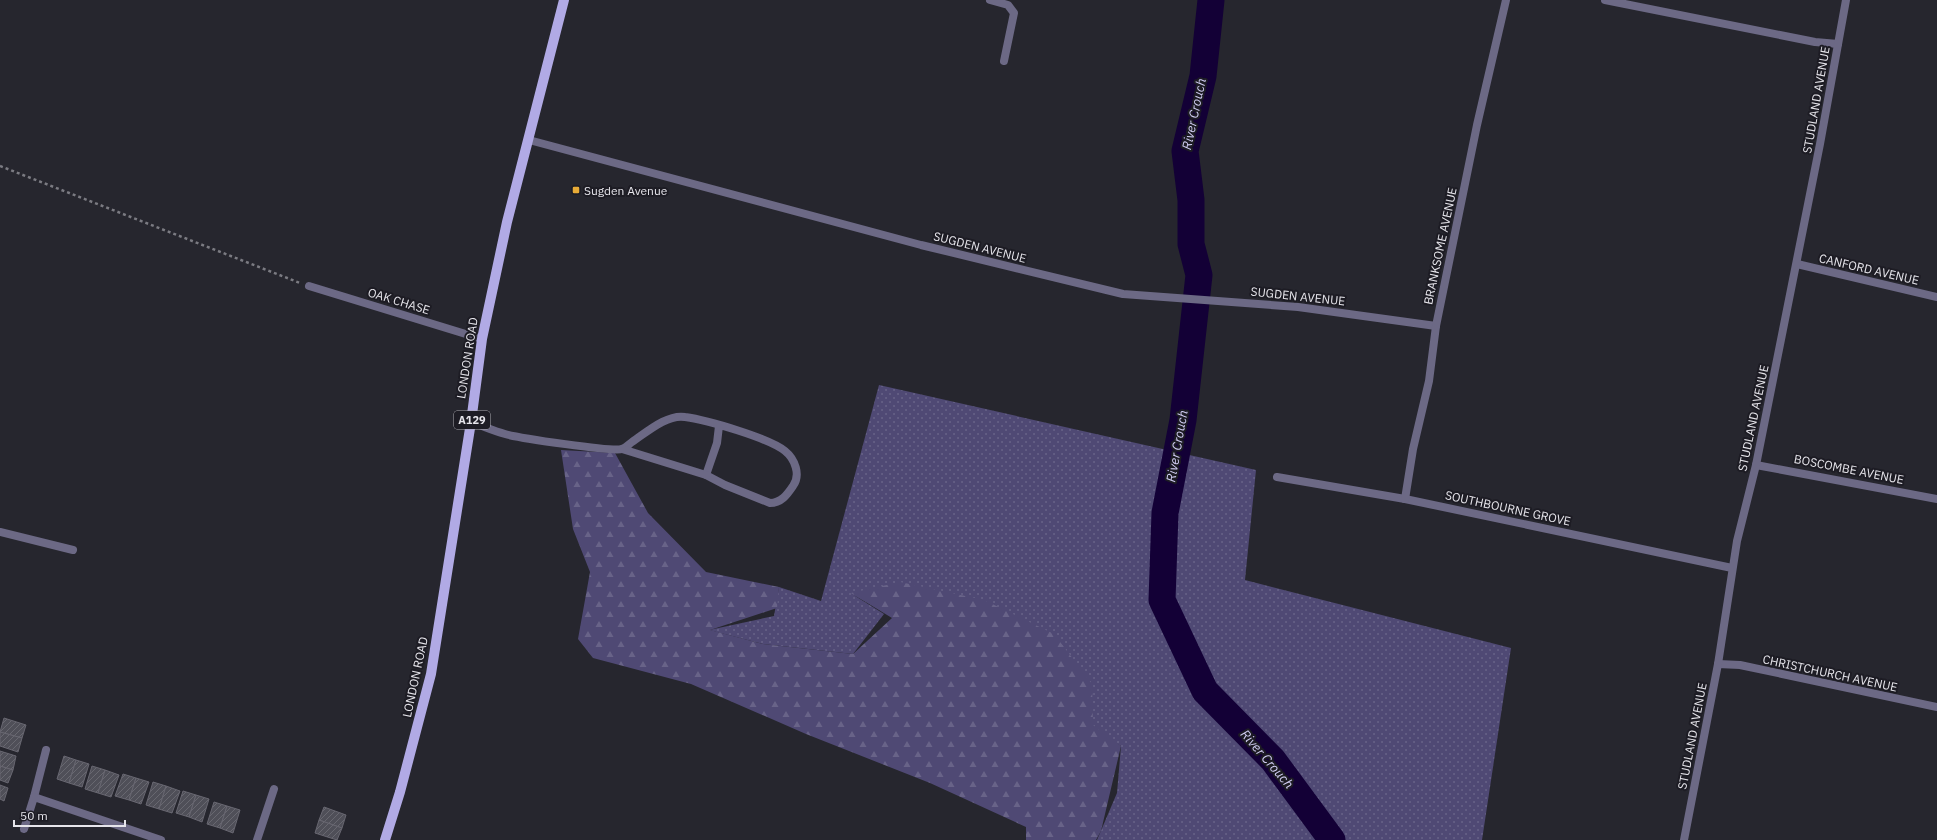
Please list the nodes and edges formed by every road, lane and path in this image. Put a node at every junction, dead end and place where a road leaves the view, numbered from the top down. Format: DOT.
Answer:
graph roads {
  1 [pos="564,0"];
  2 [pos="990,0"];
  3 [pos="1506,0"];
  4 [pos="1606,0"];
  5 [pos="1846,0"];
  6 [pos="1838,44"];
  7 [pos="1004,62"];
  8 [pos="528,140"];
  9 [pos="0,166"];
  10 [pos="1797,264"];
  11 [pos="309,286"];
  12 [pos="1937,297"];
  13 [pos="1436,326"];
  14 [pos="482,339"];
  15 [pos="471,422"];
  16 [pos="719,426"];
  17 [pos="622,449"];
  18 [pos="1756,465"];
  19 [pos="706,475"];
  20 [pos="1277,477"];
  21 [pos="1405,499"];
  22 [pos="1937,499"];
  23 [pos="0,532"];
  24 [pos="73,550"];
  25 [pos="1732,568"];
  26 [pos="1718,664"];
  27 [pos="1937,707"];
  28 [pos="46,750"];
  29 [pos="274,789"];
  30 [pos="34,797"];
  31 [pos="24,829"];
  32 [pos="151,839"];
  33 [pos="161,840"];
  34 [pos="257,840"];
  35 [pos="385,840"];
  36 [pos="1684,840"];
  1 -- 8 [label="main road, LONDON ROAD / A129"];
  2 -- 7 [label="street"];
  3 -- 13 [label="street, BRANKSOME AVENUE"];
  4 -- 6 [label="street"];
  5 -- 6 [label="street, STUDLAND AVENUE"];
  6 -- 10 [label="street, STUDLAND AVENUE"];
  8 -- 13 [label="street, SUGDEN AVENUE"];
  8 -- 14 [label="main road, LONDON ROAD / A129"];
  9 -- 11 [label="path"];
  10 -- 12 [label="street, CANFORD AVENUE"];
  10 -- 18 [label="street, STUDLAND AVENUE"];
  11 -- 14 [label="street, OAK CHASE"];
  13 -- 21 [label="street, BRANKSOME AVENUE"];
  14 -- 15 [label="main road, LONDON ROAD / A129"];
  15 -- 17 [label="street"];
  15 -- 35 [label="main road, LONDON ROAD / A129"];
  16 -- 17 [label="street"];
  16 -- 19 [label="street"];
  16 -- 19 [label="street"];
  17 -- 19 [label="street"];
  18 -- 22 [label="street, BOSCOMBE AVENUE"];
  18 -- 25 [label="street, STUDLAND AVENUE"];
  20 -- 21 [label="street, SOUTHBOURNE GROVE"];
  21 -- 25 [label="street, SOUTHBOURNE GROVE"];
  23 -- 24 [label="street"];
  25 -- 26 [label="street, STUDLAND AVENUE"];
  26 -- 27 [label="street, CHRISTCHURCH AVENUE"];
  26 -- 36 [label="street, STUDLAND AVENUE"];
  28 -- 30 [label="street"];
  29 -- 34 [label="street"];
  30 -- 31 [label="street"];
  30 -- 32 [label="street"];
  32 -- 33 [label="street"];
}
